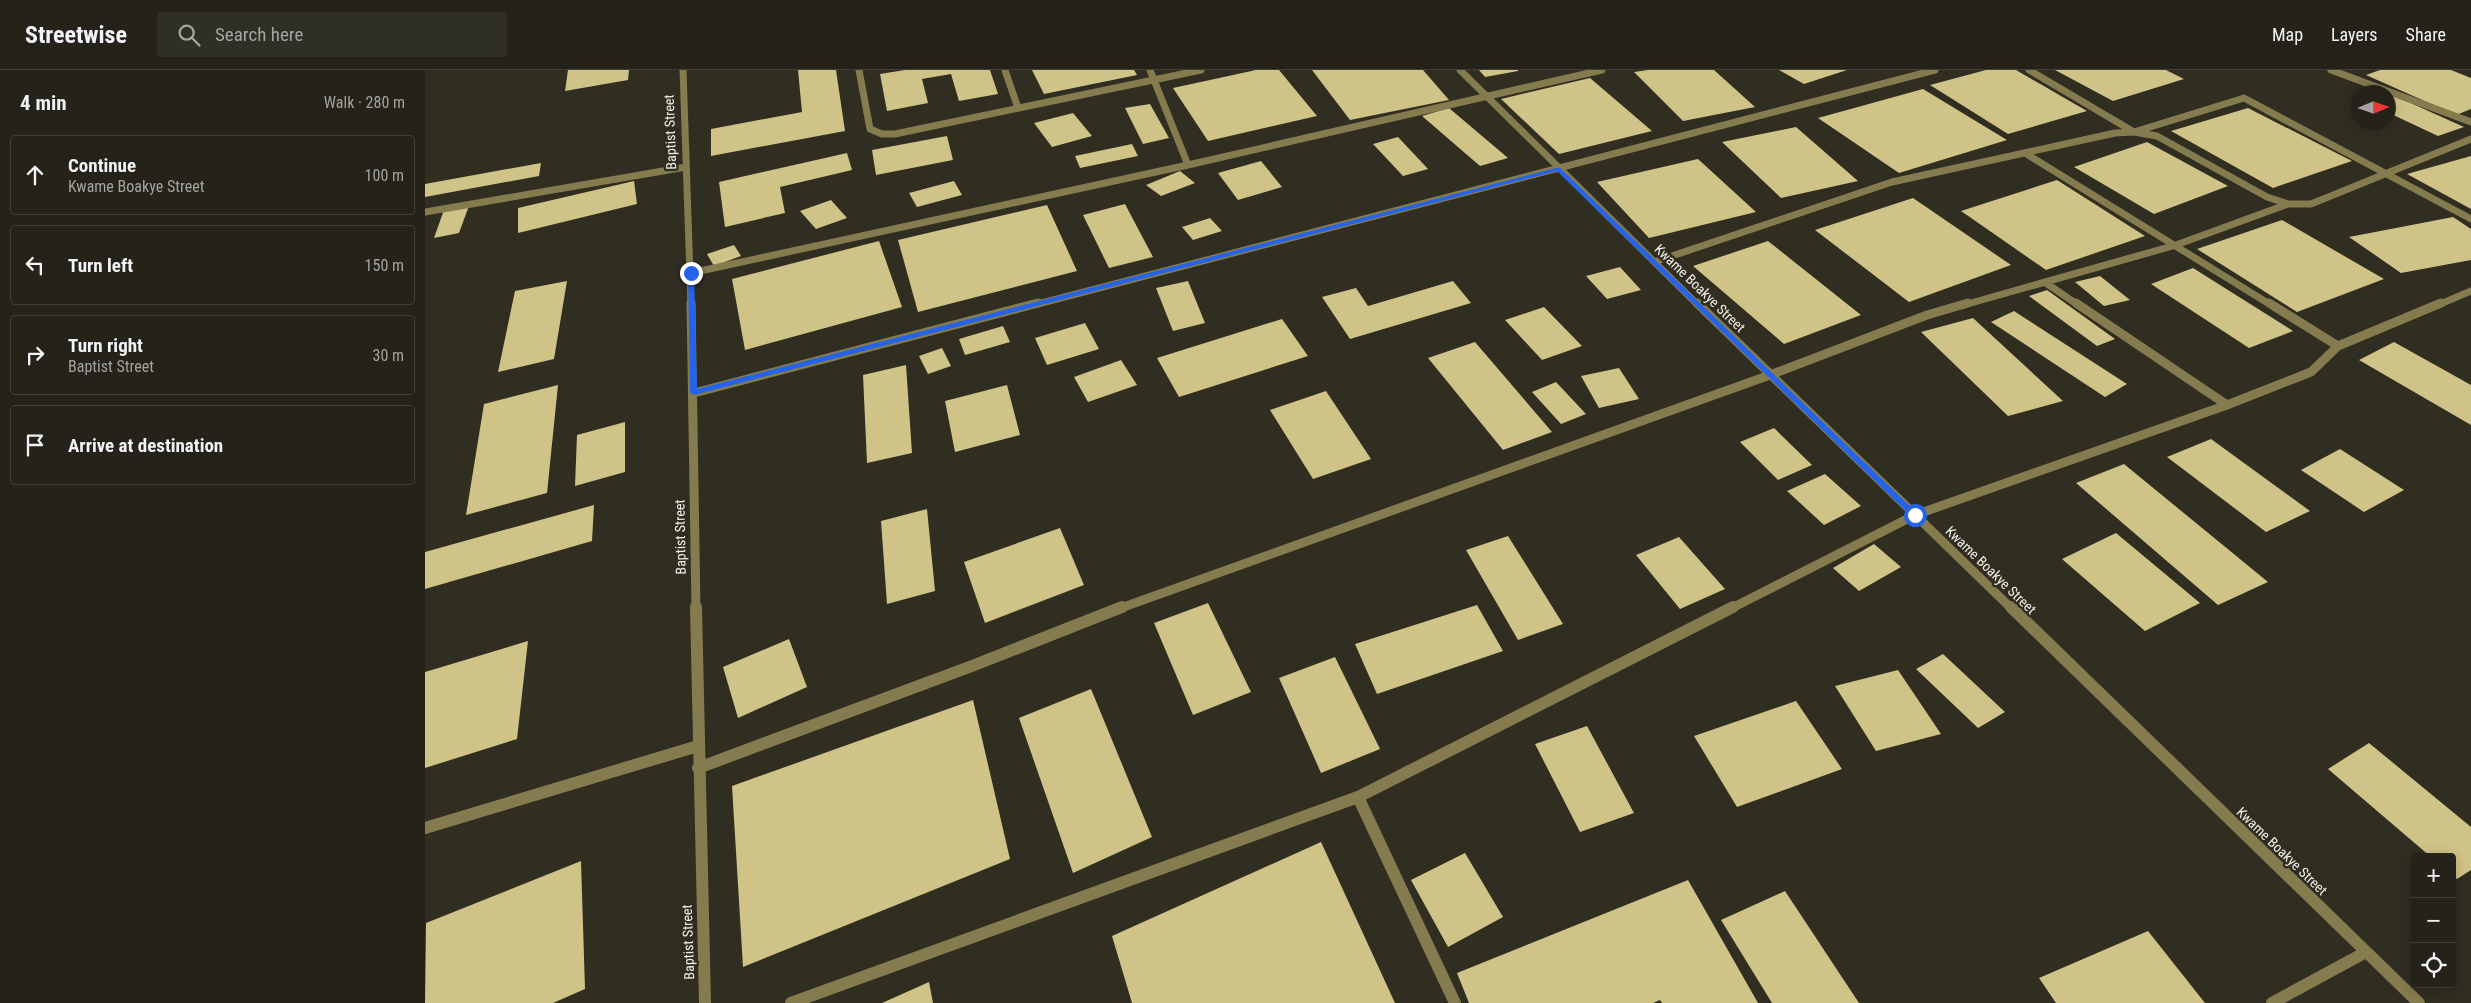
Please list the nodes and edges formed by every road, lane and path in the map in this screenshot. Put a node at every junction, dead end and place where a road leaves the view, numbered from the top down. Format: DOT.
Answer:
graph roads {
  1 [pos="683,70"];
  2 [pos="861,70"];
  3 [pos="1005,70"];
  4 [pos="1150,70"];
  5 [pos="1201,70"];
  6 [pos="1460,70"];
  7 [pos="1602,70"];
  8 [pos="1935,70"];
  9 [pos="2029,70"];
  10 [pos="2331,70"];
  11 [pos="1153,80"];
  12 [pos="1485,95"];
  13 [pos="1018,108"];
  14 [pos="2471,122"];
  15 [pos="2134,132"];
  16 [pos="2471,139"];
  17 [pos="2025,153"];
  18 [pos="1188,165"];
  19 [pos="686,167"];
  20 [pos="1558,169"];
  21 [pos="2386,173"];
  22 [pos="2288,204"];
  23 [pos="425,212"];
  24 [pos="2471,219"];
  25 [pos="2176,245"];
  26 [pos="1654,262"];
  27 [pos="691,273"];
  28 [pos="2046,283"];
  29 [pos="2471,291"];
  30 [pos="2338,346"];
  31 [pos="1770,375"];
  32 [pos="694,393"];
  33 [pos="2227,405"];
  34 [pos="1915,515"];
  35 [pos="698,746"];
  36 [pos="698,768"];
  37 [pos="1358,797"];
  38 [pos="425,828"];
  39 [pos="2366,952"];
  40 [pos="705,1003"];
  41 [pos="791,1003"];
  42 [pos="1455,1003"];
  43 [pos="2272,1003"];
  44 [pos="2419,1003"];
  1 -- 19 [label="street, Baptist Street"];
  2 -- 13 [label="street"];
  3 -- 13 [label="street"];
  4 -- 11 [label="street"];
  5 -- 11 [label="street"];
  6 -- 12 [label="street, Kwame Boakye Street"];
  7 -- 12 [label="street"];
  8 -- 20 [label="street"];
  9 -- 15 [label="street"];
  10 -- 14 [label="street"];
  11 -- 13 [label="street"];
  11 -- 18 [label="street"];
  12 -- 18 [label="street"];
  12 -- 20 [label="street, Kwame Boakye Street"];
  15 -- 17 [label="street"];
  15 -- 21 [label="street"];
  15 -- 22 [label="street"];
  16 -- 21 [label="street"];
  17 -- 25 [label="street"];
  17 -- 26 [label="street"];
  18 -- 27 [label="street"];
  19 -- 23 [label="street"];
  19 -- 27 [label="street, Baptist Street"];
  20 -- 26 [label="street, Kwame Boakye Street"];
  20 -- 32 [label="street"];
  21 -- 22 [label="street"];
  21 -- 24 [label="street"];
  22 -- 25 [label="street"];
  25 -- 28 [label="street"];
  25 -- 30 [label="street"];
  26 -- 31 [label="street, Kwame Boakye Street"];
  27 -- 32 [label="street, Baptist Street"];
  28 -- 31 [label="street"];
  28 -- 33 [label="street"];
  29 -- 30 [label="street"];
  30 -- 33 [label="street"];
  31 -- 34 [label="street, Kwame Boakye Street"];
  31 -- 36 [label="street"];
  32 -- 35 [label="street, Baptist Street"];
  33 -- 34 [label="street"];
  34 -- 37 [label="street"];
  34 -- 39 [label="street, Kwame Boakye Street"];
  35 -- 36 [label="street, Baptist Street"];
  35 -- 38 [label="street"];
  36 -- 40 [label="street, Baptist Street"];
  37 -- 41 [label="street"];
  37 -- 42 [label="street"];
  39 -- 43 [label="street"];
  39 -- 44 [label="street, Kwame Boakye Street"];
}
